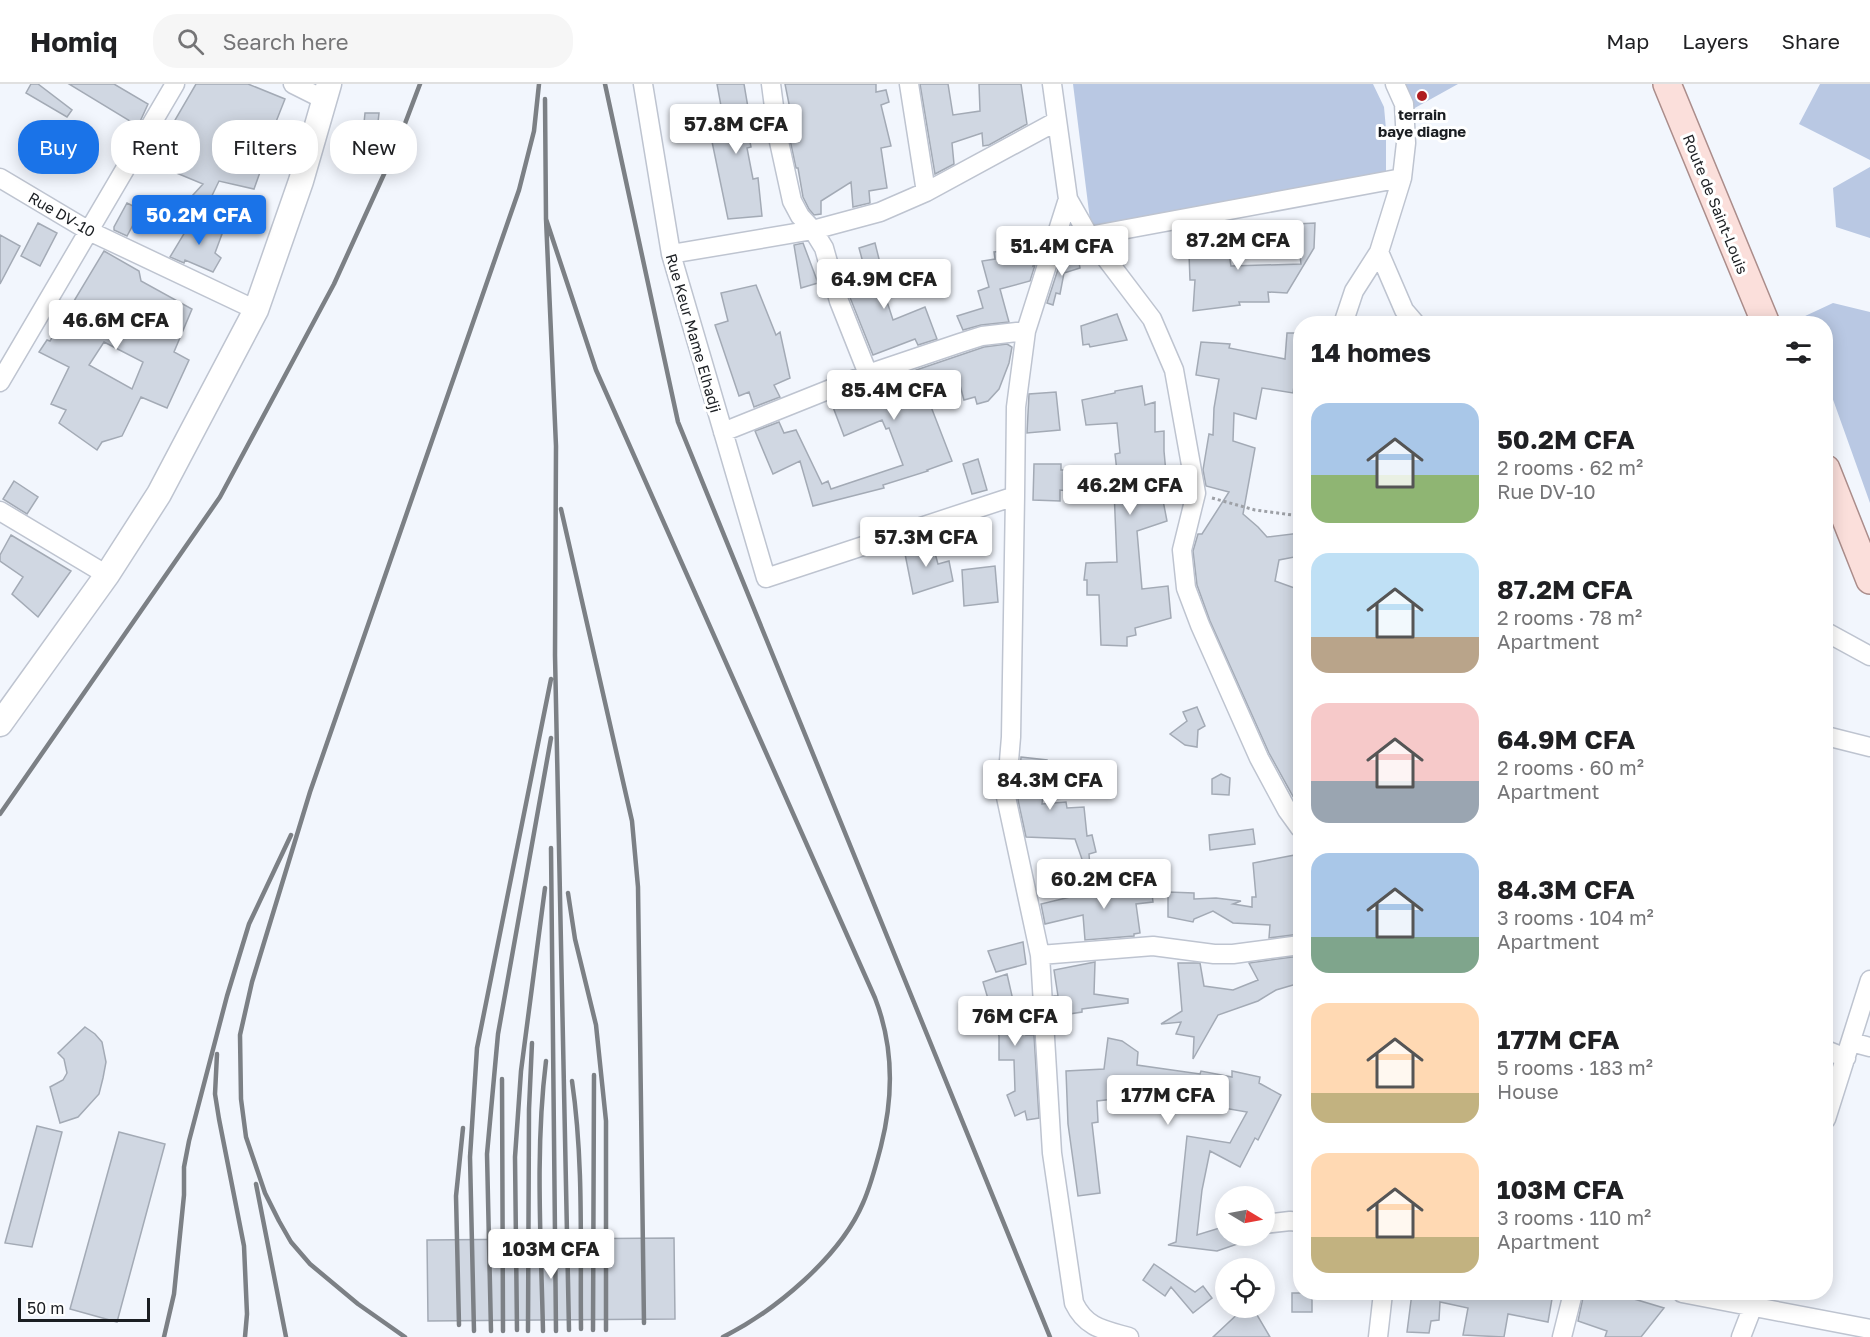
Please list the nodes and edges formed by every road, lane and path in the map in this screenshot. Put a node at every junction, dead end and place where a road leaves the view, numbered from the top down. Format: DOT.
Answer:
graph roads {
  1 [pos="175,84"];
  2 [pos="293,84"];
  3 [pos="643,84"];
  4 [pos="771,84"];
  5 [pos="909,84"];
  6 [pos="1052,84"];
  7 [pos="1395,84"];
  8 [pos="1667,84"];
  9 [pos="327,92"];
  10 [pos="1057,121"];
  11 [pos="0,178"];
  12 [pos="1402,178"];
  13 [pos="926,192"];
  14 [pos="1068,199"];
  15 [pos="813,230"];
  16 [pos="88,231"];
  17 [pos="1089,236"];
  18 [pos="1379,252"];
  19 [pos="671,254"];
  20 [pos="256,310"];
  21 [pos="1345,316"];
  22 [pos="1410,316"];
  23 [pos="1763,316"];
  24 [pos="1026,331"];
  25 [pos="868,374"];
  26 [pos="0,382"];
  27 [pos="723,432"];
  28 [pos="1833,487"];
  29 [pos="1196,493"];
  30 [pos="1015,496"];
  31 [pos="0,511"];
  32 [pos="1293,515"];
  33 [pos="106,575"];
  34 [pos="1870,580"];
  35 [pos="1833,636"];
  36 [pos="1870,656"];
  37 [pos="0,724"];
  38 [pos="1833,738"];
  39 [pos="1870,747"];
  40 [pos="1293,818"];
  41 [pos="1293,946"];
  42 [pos="1040,955"];
  43 [pos="1870,980"];
  44 [pos="1870,1047"];
  45 [pos="1833,1050"];
  46 [pos="1848,1050"];
  47 [pos="1833,1097"];
  48 [pos="1293,1221"];
  49 [pos="1275,1223"];
  50 [pos="1382,1300"];
  51 [pos="1571,1300"];
  52 [pos="1755,1300"];
  53 [pos="1870,1329"];
  54 [pos="1100,1333"];
  55 [pos="1129,1337"];
  56 [pos="1378,1337"];
  57 [pos="1562,1337"];
  58 [pos="1741,1337"];
  1 -- 16 [label="street"];
  2 -- 9 [label="street"];
  3 -- 19 [label="street, Rue Keur Mame Elhadji"];
  4 -- 15 [label="street"];
  5 -- 13 [label="street"];
  6 -- 10 [label="street"];
  7 -- 12 [label="street"];
  8 -- 23 [label="main road, Route de Saint-Louis"];
  9 -- 20 [label="street"];
  10 -- 13 [label="street"];
  10 -- 14 [label="street"];
  11 -- 16 [label="street, Rue DV-10"];
  12 -- 17 [label="street"];
  12 -- 18 [label="street"];
  13 -- 15 [label="street"];
  14 -- 17 [label="street"];
  14 -- 24 [label="street"];
  15 -- 19 [label="street"];
  15 -- 25 [label="street"];
  16 -- 20 [label="street, Rue DV-10"];
  16 -- 26 [label="street"];
  17 -- 29 [label="street"];
  18 -- 21 [label="street"];
  18 -- 22 [label="street"];
  19 -- 27 [label="street, Rue Keur Mame Elhadji"];
  20 -- 33 [label="street"];
  24 -- 25 [label="street"];
  24 -- 30 [label="street"];
  25 -- 27 [label="street"];
  27 -- 30 [label="street, Rue Keur Mame Elhadji"];
  28 -- 34 [label="main road"];
  29 -- 32 [label="path"];
  29 -- 40 [label="street"];
  30 -- 42 [label="street"];
  31 -- 33 [label="street"];
  33 -- 37 [label="street"];
  35 -- 36 [label="street"];
  38 -- 39 [label="street"];
  41 -- 42 [label="street"];
  42 -- 54 [label="street"];
  43 -- 46 [label="street"];
  44 -- 46 [label="street"];
  45 -- 46 [label="street"];
  46 -- 47 [label="street"];
  48 -- 49 [label="street"];
  50 -- 56 [label="street"];
  51 -- 57 [label="street"];
  52 -- 53 [label="street"];
  52 -- 58 [label="street"];
  54 -- 55 [label="street"];
}
